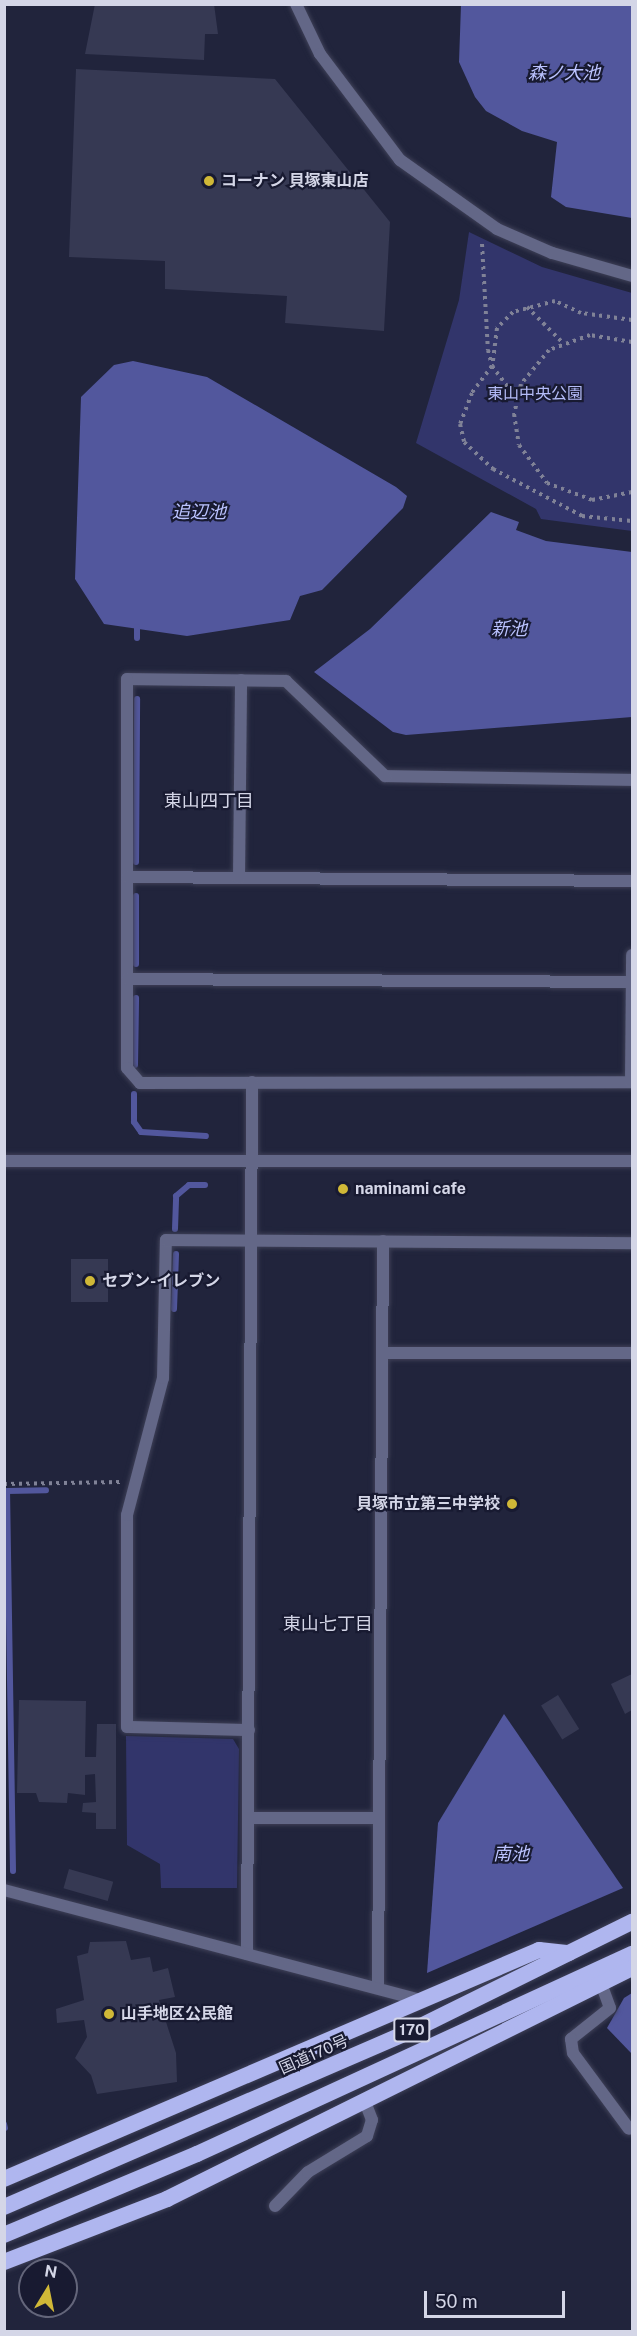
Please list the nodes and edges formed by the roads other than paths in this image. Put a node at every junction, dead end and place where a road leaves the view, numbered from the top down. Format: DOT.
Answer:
graph roads {
  1 [pos="296,4"];
  2 [pos="633,276"];
  3 [pos="241,680"];
  4 [pos="633,780"];
  5 [pos="127,877"];
  6 [pos="239,878"];
  7 [pos="633,881"];
  8 [pos="633,955"];
  9 [pos="127,979"];
  10 [pos="632,982"];
  11 [pos="252,1082"];
  12 [pos="253,1160"];
  13 [pos="4,1161"];
  14 [pos="633,1161"];
  15 [pos="252,1240"];
  16 [pos="383,1241"];
  17 [pos="633,1243"];
  18 [pos="382,1353"];
  19 [pos="633,1353"];
  20 [pos="249,1730"];
  21 [pos="248,1818"];
  22 [pos="379,1818"];
  23 [pos="4,1890"];
  24 [pos="633,1922"];
  25 [pos="247,1954"];
  26 [pos="570,1954"];
  27 [pos="633,1954"];
  28 [pos="633,1968"];
  29 [pos="602,1986"];
  30 [pos="378,1988"];
  31 [pos="421,2000"];
  32 [pos="365,2102"];
  33 [pos="629,2129"];
  34 [pos="4,2179"];
  35 [pos="275,2206"];
  36 [pos="4,2207"];
  37 [pos="4,2235"];
  38 [pos="4,2262"];
  1 -- 2 [label="street"];
  3 -- 4 [label="street"];
  3 -- 5 [label="street"];
  3 -- 6 [label="street"];
  5 -- 6 [label="street"];
  5 -- 9 [label="street"];
  6 -- 7 [label="street"];
  8 -- 10 [label="street"];
  9 -- 10 [label="street"];
  9 -- 11 [label="street"];
  10 -- 11 [label="street"];
  11 -- 12 [label="street"];
  12 -- 13 [label="street"];
  12 -- 14 [label="street"];
  12 -- 15 [label="street"];
  15 -- 16 [label="street"];
  15 -- 20 [label="street"];
  15 -- 20 [label="street"];
  16 -- 17 [label="street"];
  16 -- 18 [label="street"];
  18 -- 19 [label="street"];
  18 -- 22 [label="street"];
  20 -- 21 [label="street"];
  21 -- 22 [label="street"];
  21 -- 25 [label="street"];
  22 -- 30 [label="street"];
  23 -- 25 [label="street"];
  24 -- 26 [label="highway, 国道170号 / 170"];
  25 -- 30 [label="street"];
  26 -- 31 [label="highway"];
  26 -- 36 [label="highway, 国道170号 / 170"];
  27 -- 37 [label="highway, 170"];
  28 -- 29 [label="highway"];
  29 -- 32 [label="highway"];
  29 -- 33 [label="street"];
  30 -- 31 [label="street"];
  31 -- 34 [label="highway"];
  32 -- 35 [label="street"];
  32 -- 38 [label="highway"];
}
